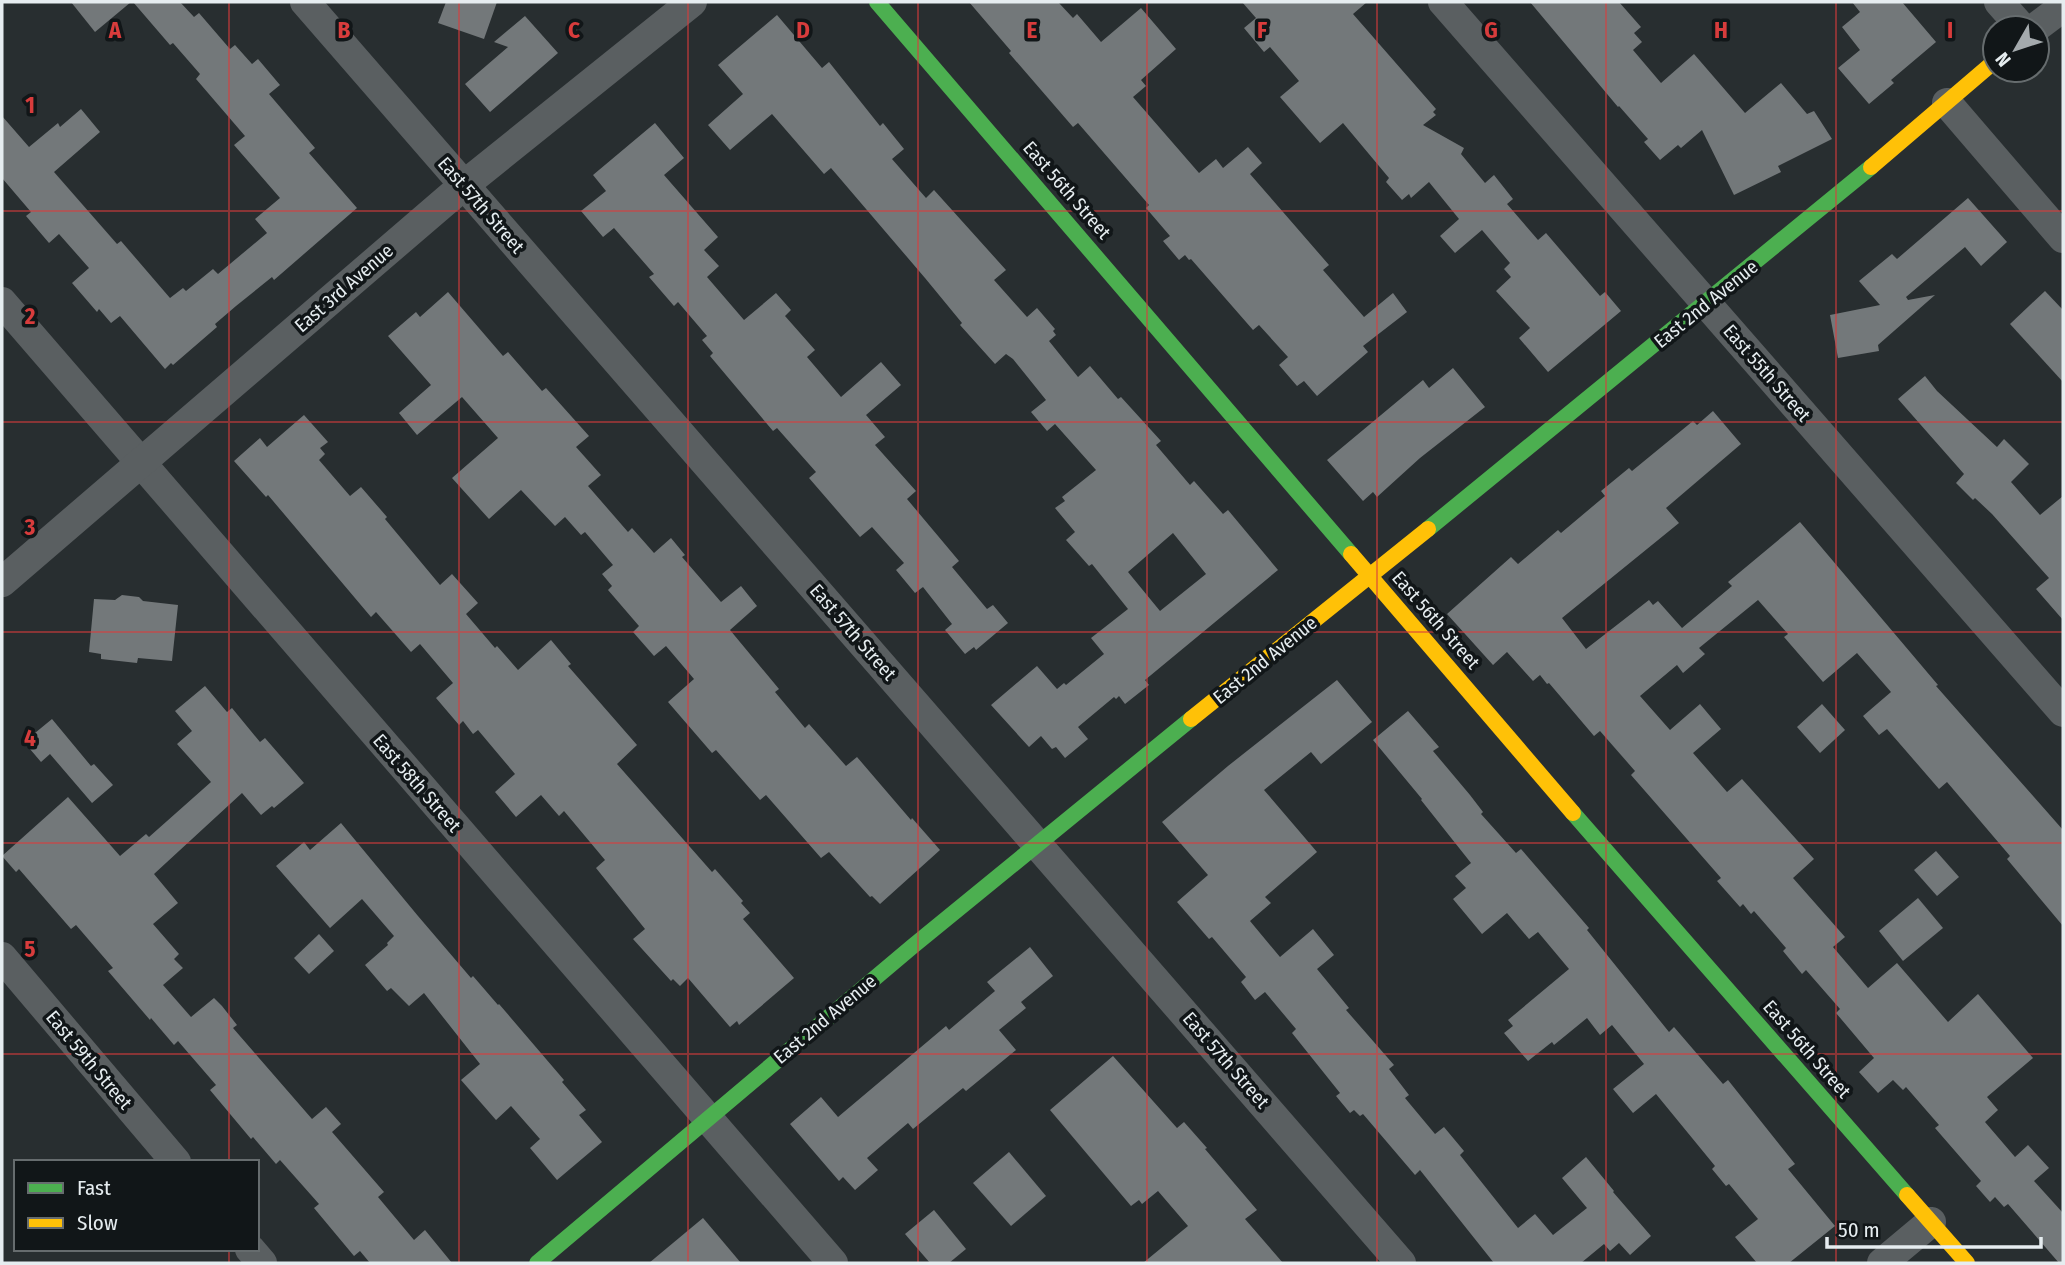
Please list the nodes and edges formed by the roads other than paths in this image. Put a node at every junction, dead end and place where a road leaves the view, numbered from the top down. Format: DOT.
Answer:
graph roads {
  1 [pos="305,2"];
  2 [pos="692,2"];
  3 [pos="877,2"];
  4 [pos="1443,2"];
  5 [pos="1981,73"];
  6 [pos="1947,103"];
  7 [pos="463,186"];
  8 [pos="2063,238"];
  9 [pos="2,302"];
  10 [pos="1707,304"];
  11 [pos="141,462"];
  12 [pos="1370,575"];
  13 [pos="2,582"];
  14 [pos="2063,712"];
  15 [pos="1037,843"];
  16 [pos="2,957"];
  17 [pos="706,1119"];
  18 [pos="174,1160"];
  19 [pos="1931,1222"];
  20 [pos="537,1263"];
  21 [pos="833,1263"];
  22 [pos="1401,1263"];
  23 [pos="1882,1263"];
  24 [pos="1967,1263"];
  1 -- 7 [label="street, East 57th Street"];
  2 -- 7 [label="street, East 3rd Avenue"];
  3 -- 12 [label="street, East 56th Street"];
  4 -- 10 [label="street, East 55th Street"];
  5 -- 6 [label="street, East 2nd Avenue"];
  6 -- 8 [label="street"];
  6 -- 10 [label="street, East 2nd Avenue"];
  7 -- 11 [label="street, East 3rd Avenue"];
  7 -- 15 [label="street, East 57th Street"];
  9 -- 11 [label="street, East 58th Street"];
  10 -- 12 [label="street, East 2nd Avenue"];
  10 -- 14 [label="street, East 55th Street"];
  11 -- 13 [label="street, East 3rd Avenue"];
  11 -- 17 [label="street, East 58th Street"];
  12 -- 15 [label="street, East 2nd Avenue"];
  12 -- 19 [label="street, East 56th Street"];
  15 -- 17 [label="street, East 2nd Avenue"];
  15 -- 22 [label="street, East 57th Street"];
  16 -- 18 [label="street, East 59th Street"];
  17 -- 20 [label="street, East 2nd Avenue"];
  17 -- 21 [label="street, East 58th Street"];
  19 -- 23 [label="street"];
  19 -- 24 [label="street, East 56th Street"];
}
